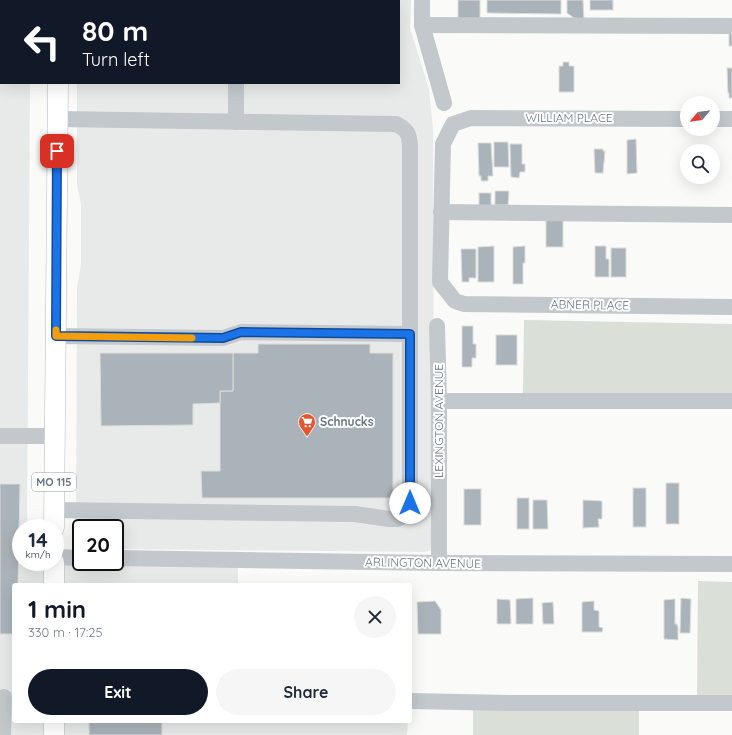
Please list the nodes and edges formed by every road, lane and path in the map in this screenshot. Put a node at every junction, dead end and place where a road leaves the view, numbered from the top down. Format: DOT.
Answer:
graph roads {
  1 [pos="422,0"];
  2 [pos="422,25"];
  3 [pos="732,26"];
  4 [pos="58,84"];
  5 [pos="236,84"];
  6 [pos="444,103"];
  7 [pos="680,119"];
  8 [pos="720,119"];
  9 [pos="732,119"];
  10 [pos="58,120"];
  11 [pos="236,122"];
  12 [pos="441,212"];
  13 [pos="732,215"];
  14 [pos="732,307"];
  15 [pos="438,326"];
  16 [pos="410,334"];
  17 [pos="56,336"];
  18 [pos="439,401"];
  19 [pos="732,401"];
  20 [pos="0,436"];
  21 [pos="55,436"];
  22 [pos="54,519"];
  23 [pos="124,558"];
  24 [pos="439,563"];
  25 [pos="732,564"];
  26 [pos="54,571"];
  27 [pos="54,583"];
  28 [pos="4,697"];
  29 [pos="412,701"];
  30 [pos="732,703"];
  31 [pos="54,723"];
  32 [pos="3,735"];
  33 [pos="54,735"];
  1 -- 2 [label="street"];
  2 -- 3 [label="street"];
  2 -- 6 [label="street"];
  4 -- 10 [label="main road, MO 115"];
  5 -- 11 [label="street"];
  7 -- 12 [label="street, WILLIAM PLACE"];
  8 -- 9 [label="street"];
  10 -- 11 [label="street"];
  10 -- 17 [label="main road, MO 115"];
  11 -- 16 [label="street"];
  12 -- 13 [label="street"];
  12 -- 14 [label="street, ABNER PLACE"];
  15 -- 18 [label="street, LEXINGTON AVENUE"];
  16 -- 17 [label="street"];
  16 -- 22 [label="street"];
  17 -- 21 [label="main road, MO 115"];
  18 -- 19 [label="street"];
  18 -- 24 [label="street, LEXINGTON AVENUE"];
  20 -- 21 [label="street"];
  21 -- 22 [label="main road, MO 115"];
  23 -- 24 [label="street, ARLINGTON AVENUE"];
  24 -- 25 [label="street, ARLINGTON AVENUE"];
  26 -- 27 [label="main road"];
  28 -- 32 [label="street"];
  29 -- 30 [label="street"];
  31 -- 33 [label="main road"];
}
